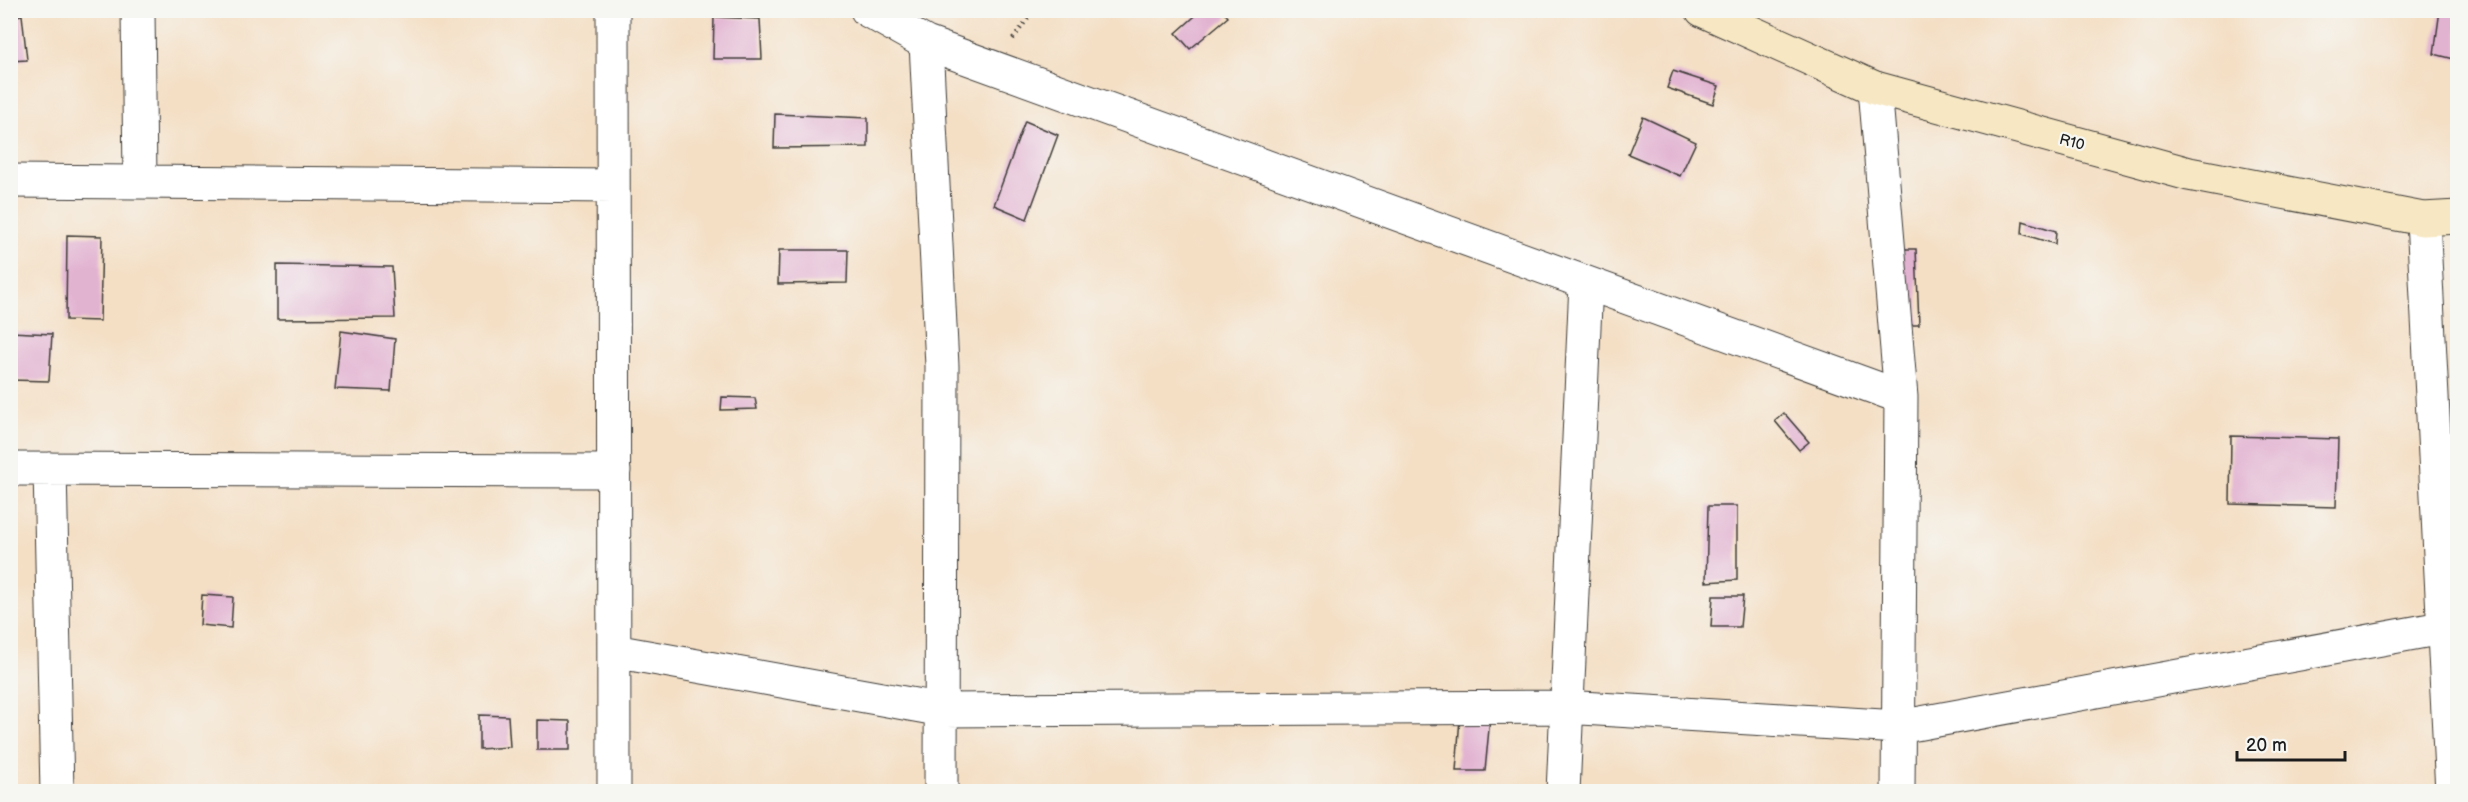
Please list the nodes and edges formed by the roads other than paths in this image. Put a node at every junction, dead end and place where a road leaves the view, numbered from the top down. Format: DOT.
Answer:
graph roads {
  1 [pos="138,10"];
  2 [pos="613,10"];
  3 [pos="867,10"];
  4 [pos="1702,10"];
  5 [pos="926,43"];
  6 [pos="1875,88"];
  7 [pos="140,180"];
  8 [pos="10,181"];
  9 [pos="613,186"];
  10 [pos="2457,217"];
  11 [pos="2423,219"];
  12 [pos="1586,283"];
  13 [pos="1902,397"];
  14 [pos="10,469"];
  15 [pos="50,469"];
  16 [pos="614,471"];
  17 [pos="2452,626"];
  18 [pos="614,651"];
  19 [pos="1565,707"];
  20 [pos="943,710"];
  21 [pos="1899,727"];
  22 [pos="57,792"];
  23 [pos="614,792"];
  24 [pos="941,792"];
  25 [pos="1563,792"];
  26 [pos="1898,792"];
  27 [pos="2452,792"];
  1 -- 7 [label="street"];
  2 -- 9 [label="street"];
  3 -- 5 [label="street"];
  4 -- 6 [label="main road, R10"];
  5 -- 12 [label="street"];
  5 -- 20 [label="street"];
  6 -- 11 [label="main road, R10"];
  6 -- 13 [label="street"];
  7 -- 8 [label="street"];
  7 -- 9 [label="street"];
  9 -- 16 [label="street"];
  10 -- 11 [label="main road, R10"];
  11 -- 17 [label="street"];
  12 -- 13 [label="street"];
  12 -- 19 [label="street"];
  13 -- 21 [label="street"];
  14 -- 15 [label="street"];
  15 -- 16 [label="street"];
  15 -- 22 [label="street"];
  16 -- 18 [label="street"];
  17 -- 21 [label="street"];
  17 -- 27 [label="street"];
  18 -- 20 [label="street"];
  18 -- 23 [label="street"];
  19 -- 20 [label="street"];
  19 -- 21 [label="street"];
  19 -- 25 [label="street"];
  20 -- 24 [label="street"];
  21 -- 26 [label="street"];
}
